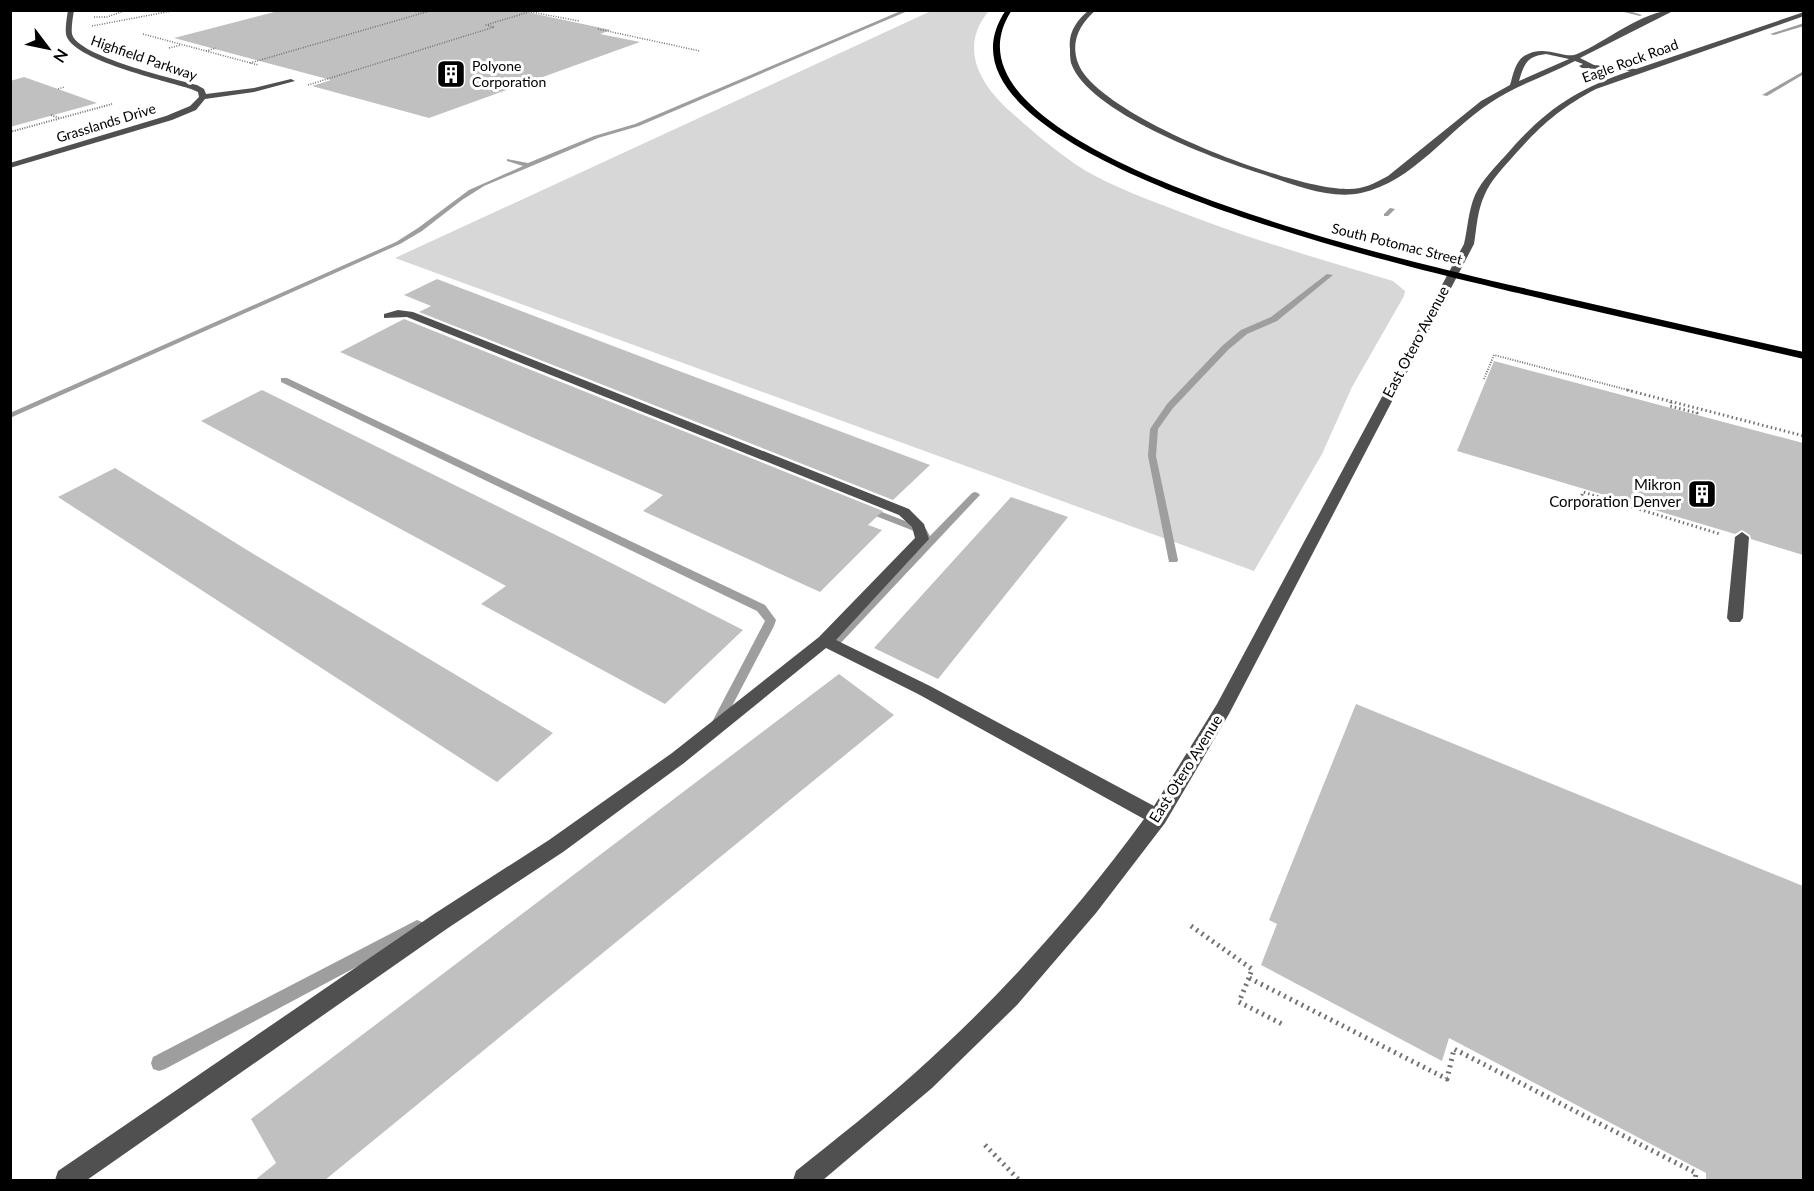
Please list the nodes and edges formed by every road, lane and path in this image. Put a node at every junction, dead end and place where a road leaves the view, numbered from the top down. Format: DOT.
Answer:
graph roads {
  1 [pos="71,10"];
  2 [pos="118,10"];
  3 [pos="177,10"];
  4 [pos="433,10"];
  5 [pos="1009,10"];
  6 [pos="1093,10"];
  7 [pos="1672,10"];
  8 [pos="532,12"];
  9 [pos="1803,14"];
  10 [pos="409,15"];
  11 [pos="414,16"];
  12 [pos="94,17"];
  13 [pos="513,17"];
  14 [pos="579,21"];
  15 [pos="92,26"];
  16 [pos="492,27"];
  17 [pos="498,28"];
  18 [pos="598,29"];
  19 [pos="358,30"];
  20 [pos="363,30"];
  21 [pos="475,32"];
  22 [pos="480,33"];
  23 [pos="143,34"];
  24 [pos="624,35"];
  25 [pos="616,37"];
  26 [pos="637,38"];
  27 [pos="630,40"];
  28 [pos="182,44"];
  29 [pos="437,44"];
  30 [pos="441,45"];
  31 [pos="169,48"];
  32 [pos="216,48"];
  33 [pos="205,51"];
  34 [pos="700,51"];
  35 [pos="1575,57"];
  36 [pos="383,61"];
  37 [pos="388,62"];
  38 [pos="250,63"];
  39 [pos="258,65"];
  40 [pos="1561,65"];
  41 [pos="1592,66"];
  42 [pos="1640,69"];
  43 [pos="291,81"];
  44 [pos="1514,85"];
  45 [pos="64,87"];
  46 [pos="299,88"];
  47 [pos="58,89"];
  48 [pos="203,97"];
  49 [pos="112,104"];
  50 [pos="51,115"];
  51 [pos="60,118"];
  52 [pos="10,132"];
  53 [pos="10,166"];
  54 [pos="1452,273"];
  55 [pos="388,316"];
  56 [pos="1803,356"];
  57 [pos="1568,375"];
  58 [pos="1484,379"];
  59 [pos="1567,381"];
  60 [pos="1671,402"];
  61 [pos="1696,415"];
  62 [pos="1803,436"];
  63 [pos="1579,504"];
  64 [pos="1741,538"];
  65 [pos="1735,618"];
  66 [pos="825,640"];
  67 [pos="1158,816"];
  68 [pos="1191,926"];
  69 [pos="1249,978"];
  70 [pos="1282,1024"];
  71 [pos="984,1145"];
  72 [pos="67,1180"];
  73 [pos="806,1180"];
  74 [pos="1019,1180"];
  75 [pos="1695,1180"];
  1 -- 48 [label="street, Highfield Parkway"];
  2 -- 12 [label="path"];
  3 -- 15 [label="path"];
  4 -- 11 [label="path"];
  5 -- 54 [label="main road, South Potomac Street"];
  6 -- 44 [label="street"];
  7 -- 35 [label="street"];
  8 -- 13 [label="path"];
  8 -- 14 [label="path"];
  9 -- 42 [label="street, Eagle Rock Road"];
  10 -- 11 [label="path"];
  11 -- 20 [label="path"];
  13 -- 16 [label="path"];
  13 -- 16 [label="path"];
  16 -- 17 [label="path"];
  16 -- 21 [label="path"];
  18 -- 24 [label="path"];
  19 -- 20 [label="path"];
  20 -- 38 [label="path"];
  21 -- 22 [label="path"];
  21 -- 29 [label="path"];
  23 -- 28 [label="path"];
  24 -- 25 [label="path"];
  24 -- 26 [label="path"];
  26 -- 27 [label="path"];
  26 -- 34 [label="path"];
  28 -- 31 [label="path"];
  28 -- 33 [label="path"];
  29 -- 30 [label="path"];
  29 -- 36 [label="path"];
  32 -- 33 [label="path"];
  33 -- 39 [label="path"];
  35 -- 40 [label="street"];
  35 -- 41 [label="street"];
  35 -- 44 [label="street"];
  36 -- 37 [label="path"];
  36 -- 46 [label="path"];
  40 -- 41 [label="street"];
  40 -- 44 [label="street"];
  41 -- 42 [label="street"];
  42 -- 54 [label="street, Eagle Rock Road"];
  43 -- 48 [label="street"];
  45 -- 47 [label="path"];
  48 -- 53 [label="street, Grasslands Drive"];
  49 -- 51 [label="path"];
  50 -- 51 [label="path"];
  51 -- 52 [label="path"];
  54 -- 56 [label="main road, South Potomac Street"];
  54 -- 67 [label="street, East Otero Avenue"];
  55 -- 66 [label="street"];
  57 -- 58 [label="path"];
  57 -- 59 [label="path"];
  57 -- 60 [label="path"];
  60 -- 61 [label="path"];
  60 -- 62 [label="path"];
  63 -- 64 [label="path"];
  64 -- 65 [label="street"];
  66 -- 67 [label="street"];
  66 -- 72 [label="street"];
  67 -- 73 [label="street, East Otero Avenue"];
  68 -- 69 [label="path"];
  69 -- 70 [label="path"];
  69 -- 75 [label="path"];
  71 -- 74 [label="path"];
}
